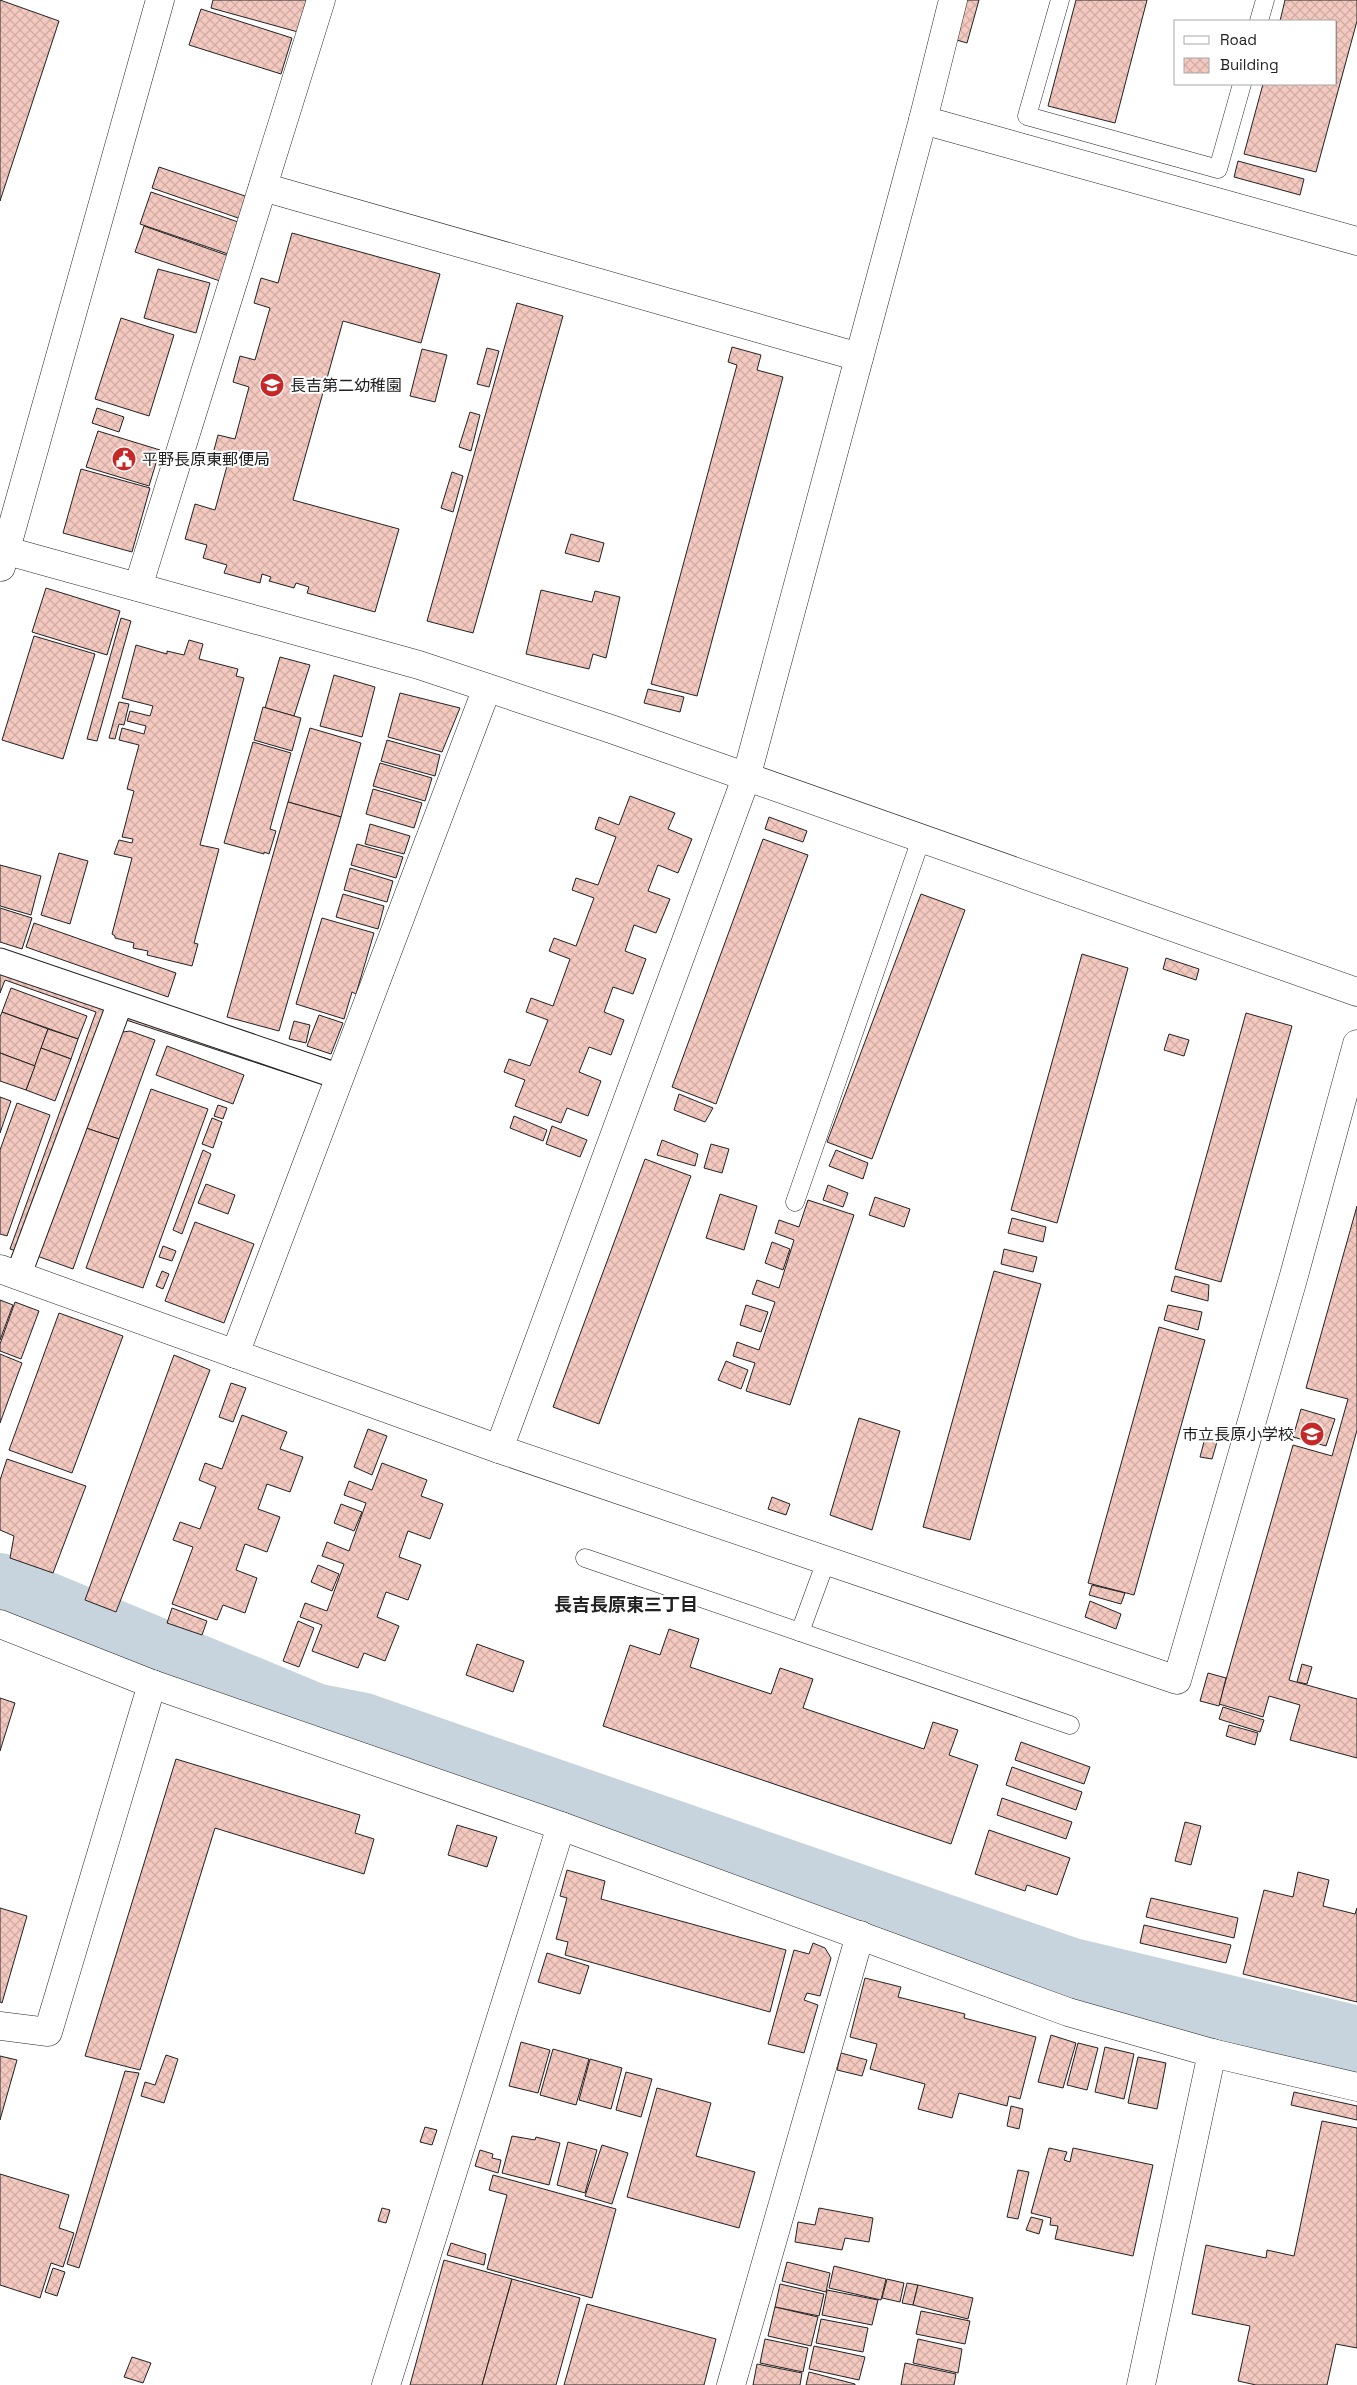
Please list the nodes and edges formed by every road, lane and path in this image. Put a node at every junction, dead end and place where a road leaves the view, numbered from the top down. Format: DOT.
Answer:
graph roads {
  1 [pos="160,0"];
  2 [pos="321,0"];
  3 [pos="953,0"];
  4 [pos="1060,0"];
  5 [pos="1265,0"];
  6 [pos="1259,20"];
  7 [pos="1242,85"];
  8 [pos="923,120"];
  9 [pos="263,188"];
  10 [pos="1357,241"];
  11 [pos="859,357"];
  12 [pos="2,556"];
  13 [pos="138,587"];
  14 [pos="487,688"];
  15 [pos="746,778"];
  16 [pos="921,840"];
  17 [pos="0,963"];
  18 [pos="1357,992"];
  19 [pos="120,1003"];
  20 [pos="1357,1044"];
  21 [pos="340,1077"];
  22 [pos="795,1202"];
  23 [pos="9,1273"];
  24 [pos="235,1354"];
  25 [pos="499,1449"];
  26 [pos="585,1558"];
  27 [pos="826,1561"];
  28 [pos="0,1624"];
  29 [pos="800,1632"];
  30 [pos="152,1684"];
  31 [pos="1070,1724"];
  32 [pos="561,1826"];
  33 [pos="860,1935"];
  34 [pos="0,2026"];
  35 [pos="1212,2053"];
  36 [pos="1357,2087"];
  37 [pos="386,2385"];
  38 [pos="731,2385"];
  39 [pos="1141,2385"];
  1 -- 12 [label="street"];
  2 -- 9 [label="street"];
  3 -- 8 [label="street"];
  4 -- 7 [label="lane"];
  5 -- 6 [label="lane"];
  8 -- 10 [label="street"];
  8 -- 11 [label="street"];
  9 -- 11 [label="street"];
  9 -- 13 [label="street"];
  11 -- 15 [label="street"];
  12 -- 13 [label="street"];
  13 -- 14 [label="street"];
  14 -- 15 [label="street"];
  14 -- 21 [label="street"];
  15 -- 16 [label="street"];
  15 -- 25 [label="street"];
  16 -- 18 [label="street"];
  16 -- 22 [label="lane"];
  17 -- 19 [label="street"];
  19 -- 21 [label="street"];
  19 -- 23 [label="street"];
  20 -- 27 [label="street"];
  21 -- 24 [label="street"];
  23 -- 24 [label="street"];
  24 -- 25 [label="street"];
  25 -- 27 [label="street"];
  26 -- 29 [label="lane"];
  27 -- 29 [label="lane"];
  28 -- 30 [label="street"];
  29 -- 31 [label="lane"];
  30 -- 32 [label="street"];
  30 -- 34 [label="street"];
  32 -- 33 [label="street"];
  32 -- 37 [label="street"];
  33 -- 35 [label="street"];
  33 -- 38 [label="street"];
  35 -- 36 [label="street"];
  35 -- 39 [label="street"];
}
